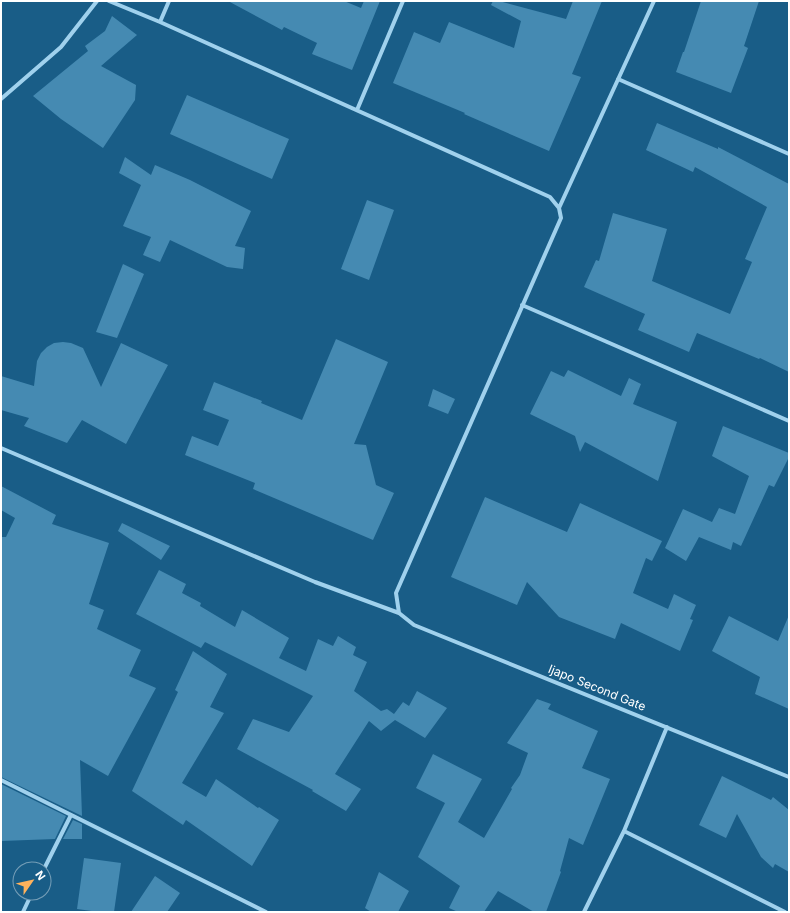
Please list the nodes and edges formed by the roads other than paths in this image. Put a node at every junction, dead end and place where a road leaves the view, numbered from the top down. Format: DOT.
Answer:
graph roads {
  1 [pos="97,1"];
  2 [pos="109,1"];
  3 [pos="169,1"];
  4 [pos="403,1"];
  5 [pos="654,1"];
  6 [pos="160,22"];
  7 [pos="618,79"];
  8 [pos="1,99"];
  9 [pos="357,110"];
  10 [pos="789,154"];
  11 [pos="559,208"];
  12 [pos="522,305"];
  13 [pos="789,422"];
  14 [pos="1,448"];
  15 [pos="399,613"];
  16 [pos="667,727"];
  17 [pos="789,777"];
  18 [pos="1,780"];
  19 [pos="71,815"];
  20 [pos="624,831"];
  21 [pos="48,861"];
  22 [pos="28,901"];
  23 [pos="23,912"];
  24 [pos="266,912"];
  25 [pos="584,912"];
  26 [pos="785,912"];
  1 -- 8 [label="street"];
  2 -- 6 [label="street"];
  3 -- 6 [label="street"];
  4 -- 9 [label="street"];
  5 -- 7 [label="street"];
  6 -- 9 [label="street"];
  7 -- 10 [label="street"];
  7 -- 11 [label="street"];
  9 -- 11 [label="street"];
  11 -- 12 [label="street"];
  12 -- 13 [label="street"];
  12 -- 15 [label="street"];
  14 -- 15 [label="street, Ijapo Second Gate"];
  15 -- 16 [label="street, Ijapo Second Gate"];
  16 -- 17 [label="street, Ijapo Second Gate"];
  16 -- 20 [label="street"];
  18 -- 19 [label="street"];
  19 -- 21 [label="street"];
  19 -- 24 [label="street"];
  20 -- 25 [label="street"];
  20 -- 26 [label="street"];
  22 -- 23 [label="street"];
}
